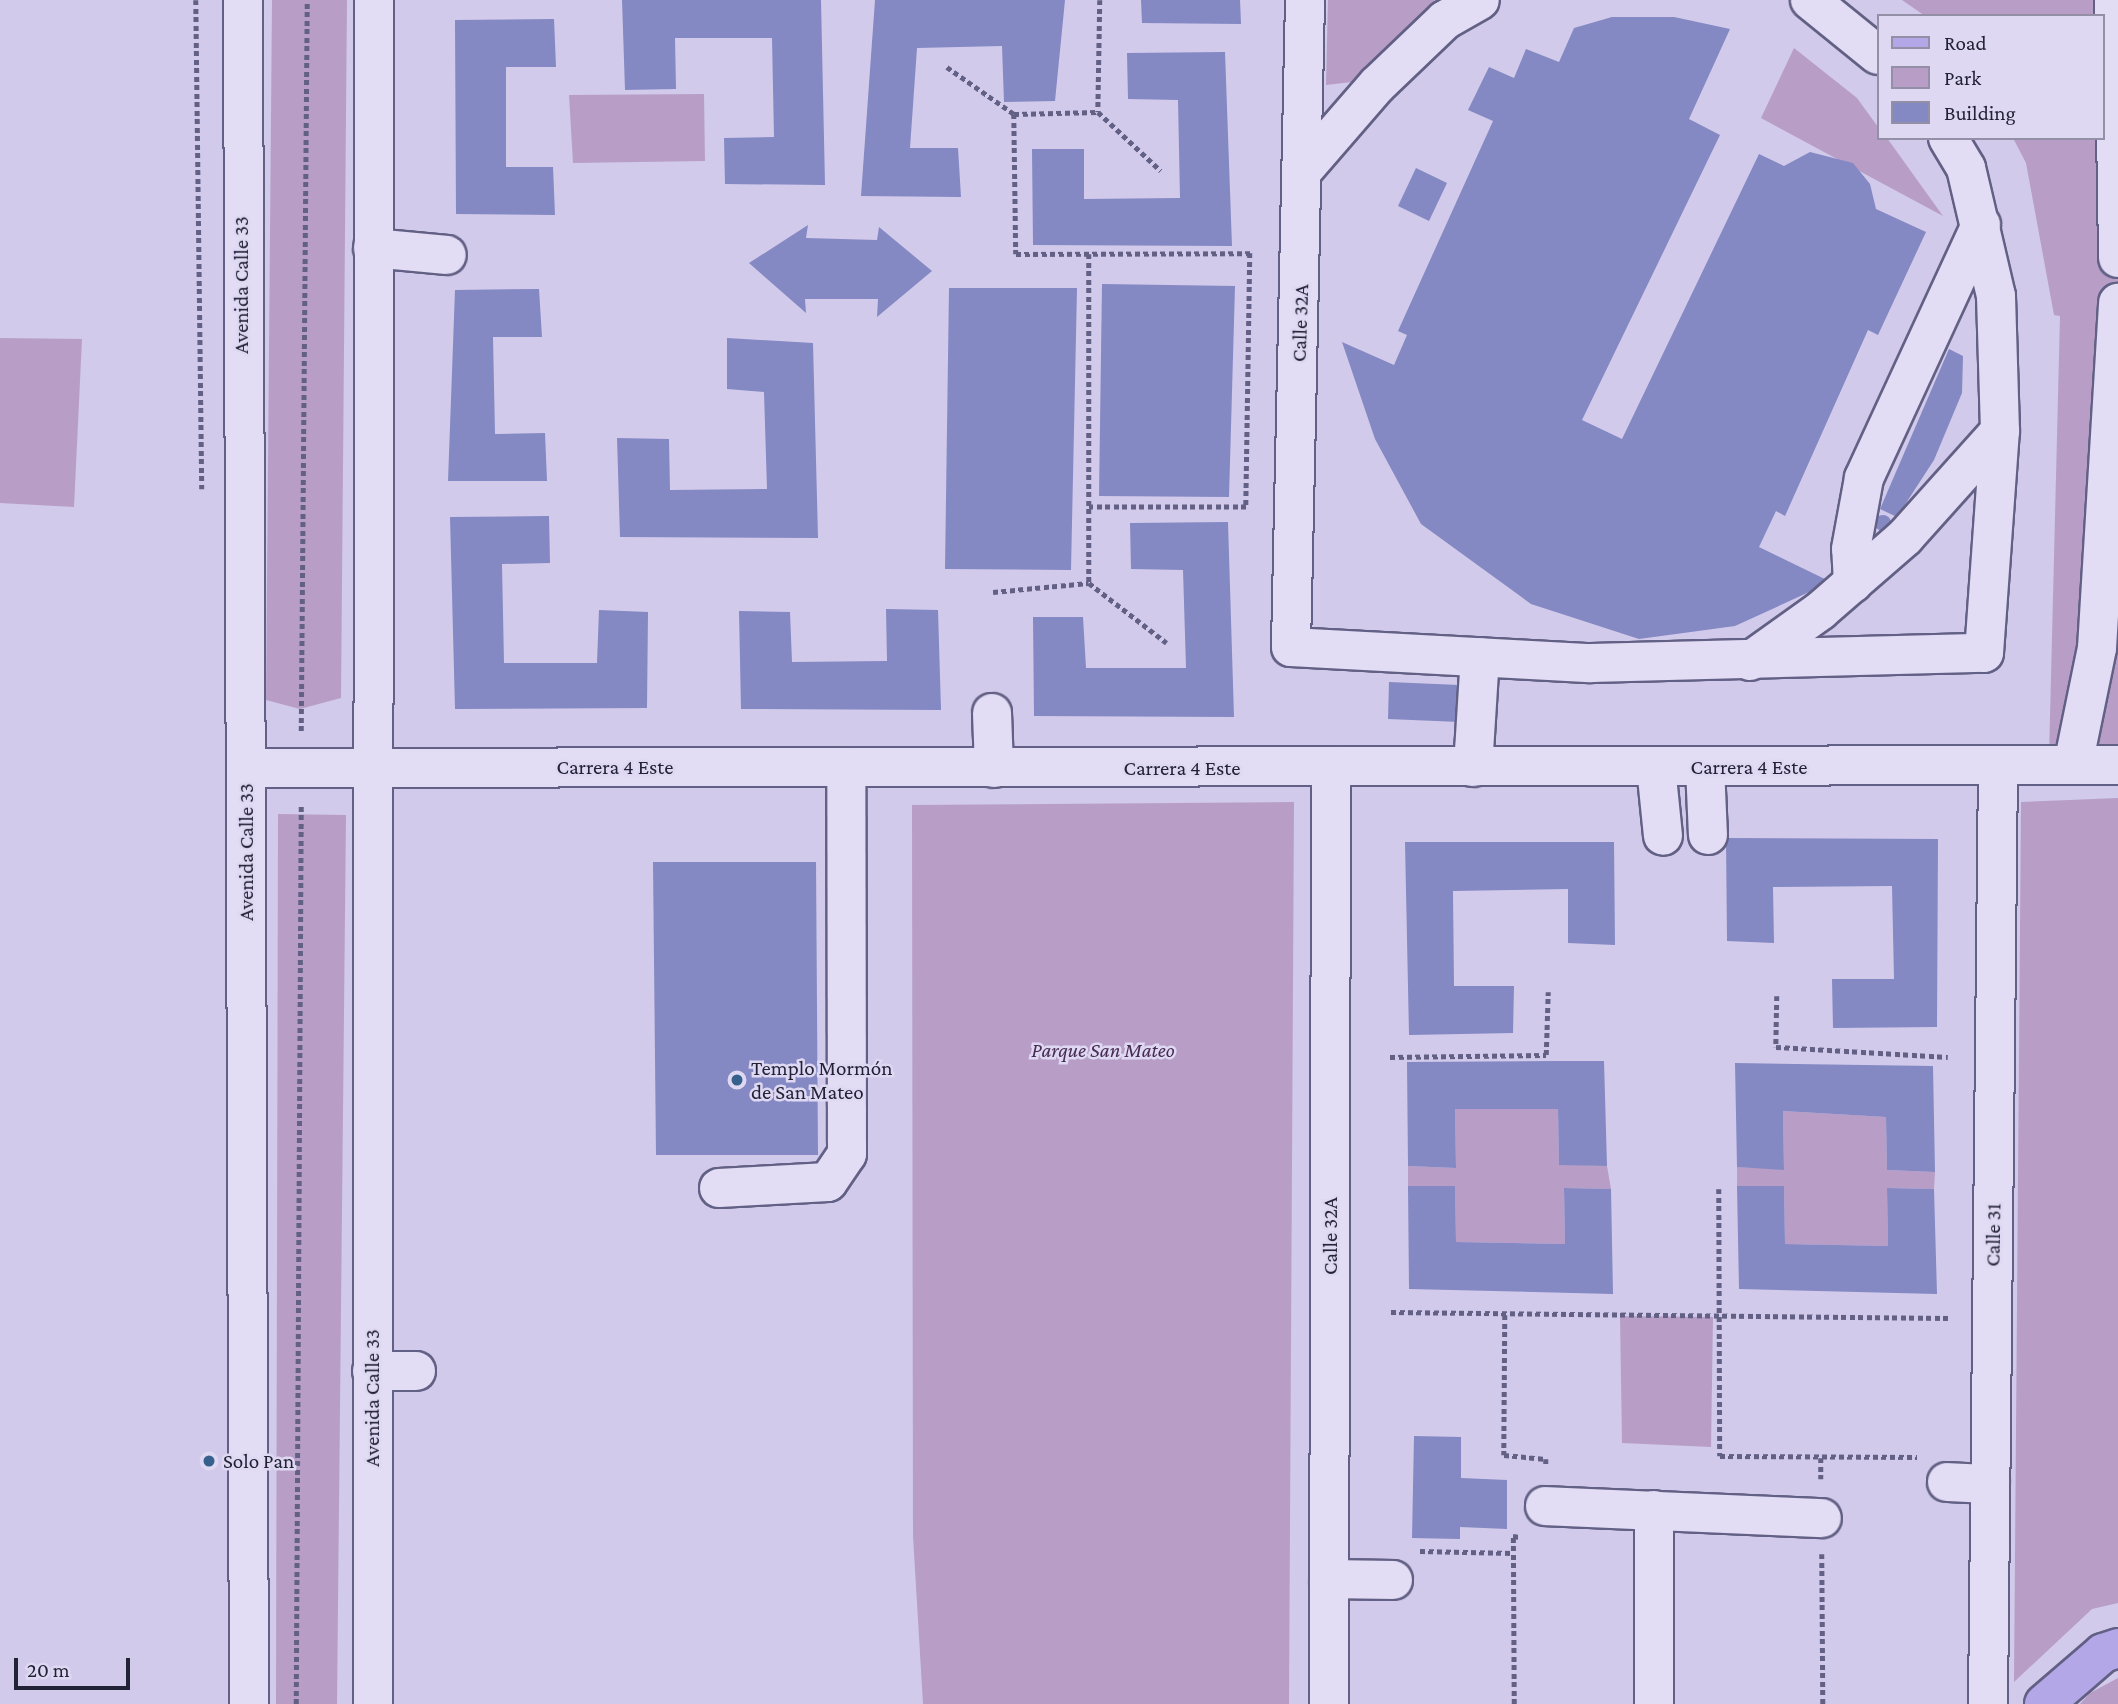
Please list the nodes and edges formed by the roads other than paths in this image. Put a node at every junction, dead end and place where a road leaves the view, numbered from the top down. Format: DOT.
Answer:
graph roads {
  1 [pos="243,0"];
  2 [pos="374,0"];
  3 [pos="1305,0"];
  4 [pos="1480,0"];
  5 [pos="1810,0"];
  6 [pos="2113,0"];
  7 [pos="1876,53"];
  8 [pos="1949,140"];
  9 [pos="1305,168"];
  10 [pos="1981,225"];
  11 [pos="373,248"];
  12 [pos="447,255"];
  13 [pos="2118,258"];
  14 [pos="2118,303"];
  15 [pos="2000,431"];
  16 [pos="1853,583"];
  17 [pos="1480,657"];
  18 [pos="1750,661"];
  19 [pos="992,713"];
  20 [pos="2073,765"];
  21 [pos="2118,765"];
  22 [pos="1998,766"];
  23 [pos="846,767"];
  24 [pos="1331,767"];
  25 [pos="1474,767"];
  26 [pos="1656,767"];
  27 [pos="1706,767"];
  28 [pos="246,768"];
  29 [pos="371,768"];
  30 [pos="994,768"];
  31 [pos="1708,835"];
  32 [pos="1662,836"];
  33 [pos="719,1188"];
  34 [pos="372,1371"];
  35 [pos="416,1371"];
  36 [pos="1936,1469"];
  37 [pos="1990,1484"];
  38 [pos="1545,1506"];
  39 [pos="1654,1510"];
  40 [pos="1822,1518"];
  41 [pos="1399,1565"];
  42 [pos="1329,1578"];
  43 [pos="2118,1648"];
  44 [pos="249,1704"];
  45 [pos="373,1704"];
  46 [pos="1329,1704"];
  47 [pos="1654,1704"];
  48 [pos="1988,1704"];
  49 [pos="2044,1704"];
  1 -- 28 [label="street, Avenida Calle 33"];
  2 -- 11 [label="street, Avenida Calle 33"];
  3 -- 9 [label="street, Calle 32A"];
  4 -- 9 [label="street"];
  5 -- 7 [label="street"];
  6 -- 13 [label="street"];
  8 -- 10 [label="street"];
  9 -- 17 [label="street, Calle 32A"];
  10 -- 15 [label="street"];
  10 -- 16 [label="street"];
  11 -- 12 [label="street"];
  11 -- 29 [label="street, Avenida Calle 33"];
  14 -- 20 [label="street"];
  15 -- 16 [label="street"];
  15 -- 18 [label="street"];
  16 -- 18 [label="street"];
  17 -- 18 [label="street"];
  17 -- 25 [label="street"];
  19 -- 30 [label="street"];
  20 -- 21 [label="street, Carrera 4 Este"];
  20 -- 22 [label="street, Carrera 4 Este"];
  22 -- 27 [label="street, Carrera 4 Este"];
  22 -- 37 [label="street, Calle 31"];
  23 -- 29 [label="street, Carrera 4 Este"];
  23 -- 30 [label="street, Carrera 4 Este"];
  23 -- 33 [label="street"];
  24 -- 25 [label="street, Carrera 4 Este"];
  24 -- 30 [label="street, Carrera 4 Este"];
  24 -- 42 [label="street, Calle 32A"];
  25 -- 26 [label="street, Carrera 4 Este"];
  26 -- 27 [label="street, Carrera 4 Este"];
  26 -- 32 [label="street"];
  27 -- 31 [label="street"];
  28 -- 29 [label="street, Carrera 4 Este"];
  28 -- 44 [label="street, Avenida Calle 33"];
  29 -- 34 [label="street, Avenida Calle 33"];
  34 -- 35 [label="street"];
  34 -- 45 [label="street, Avenida Calle 33"];
  36 -- 37 [label="street"];
  37 -- 48 [label="street, Calle 31"];
  38 -- 39 [label="street"];
  39 -- 40 [label="street"];
  39 -- 47 [label="street"];
  41 -- 42 [label="street"];
  42 -- 46 [label="street, Calle 32A"];
  43 -- 49 [label="main road"];
}
